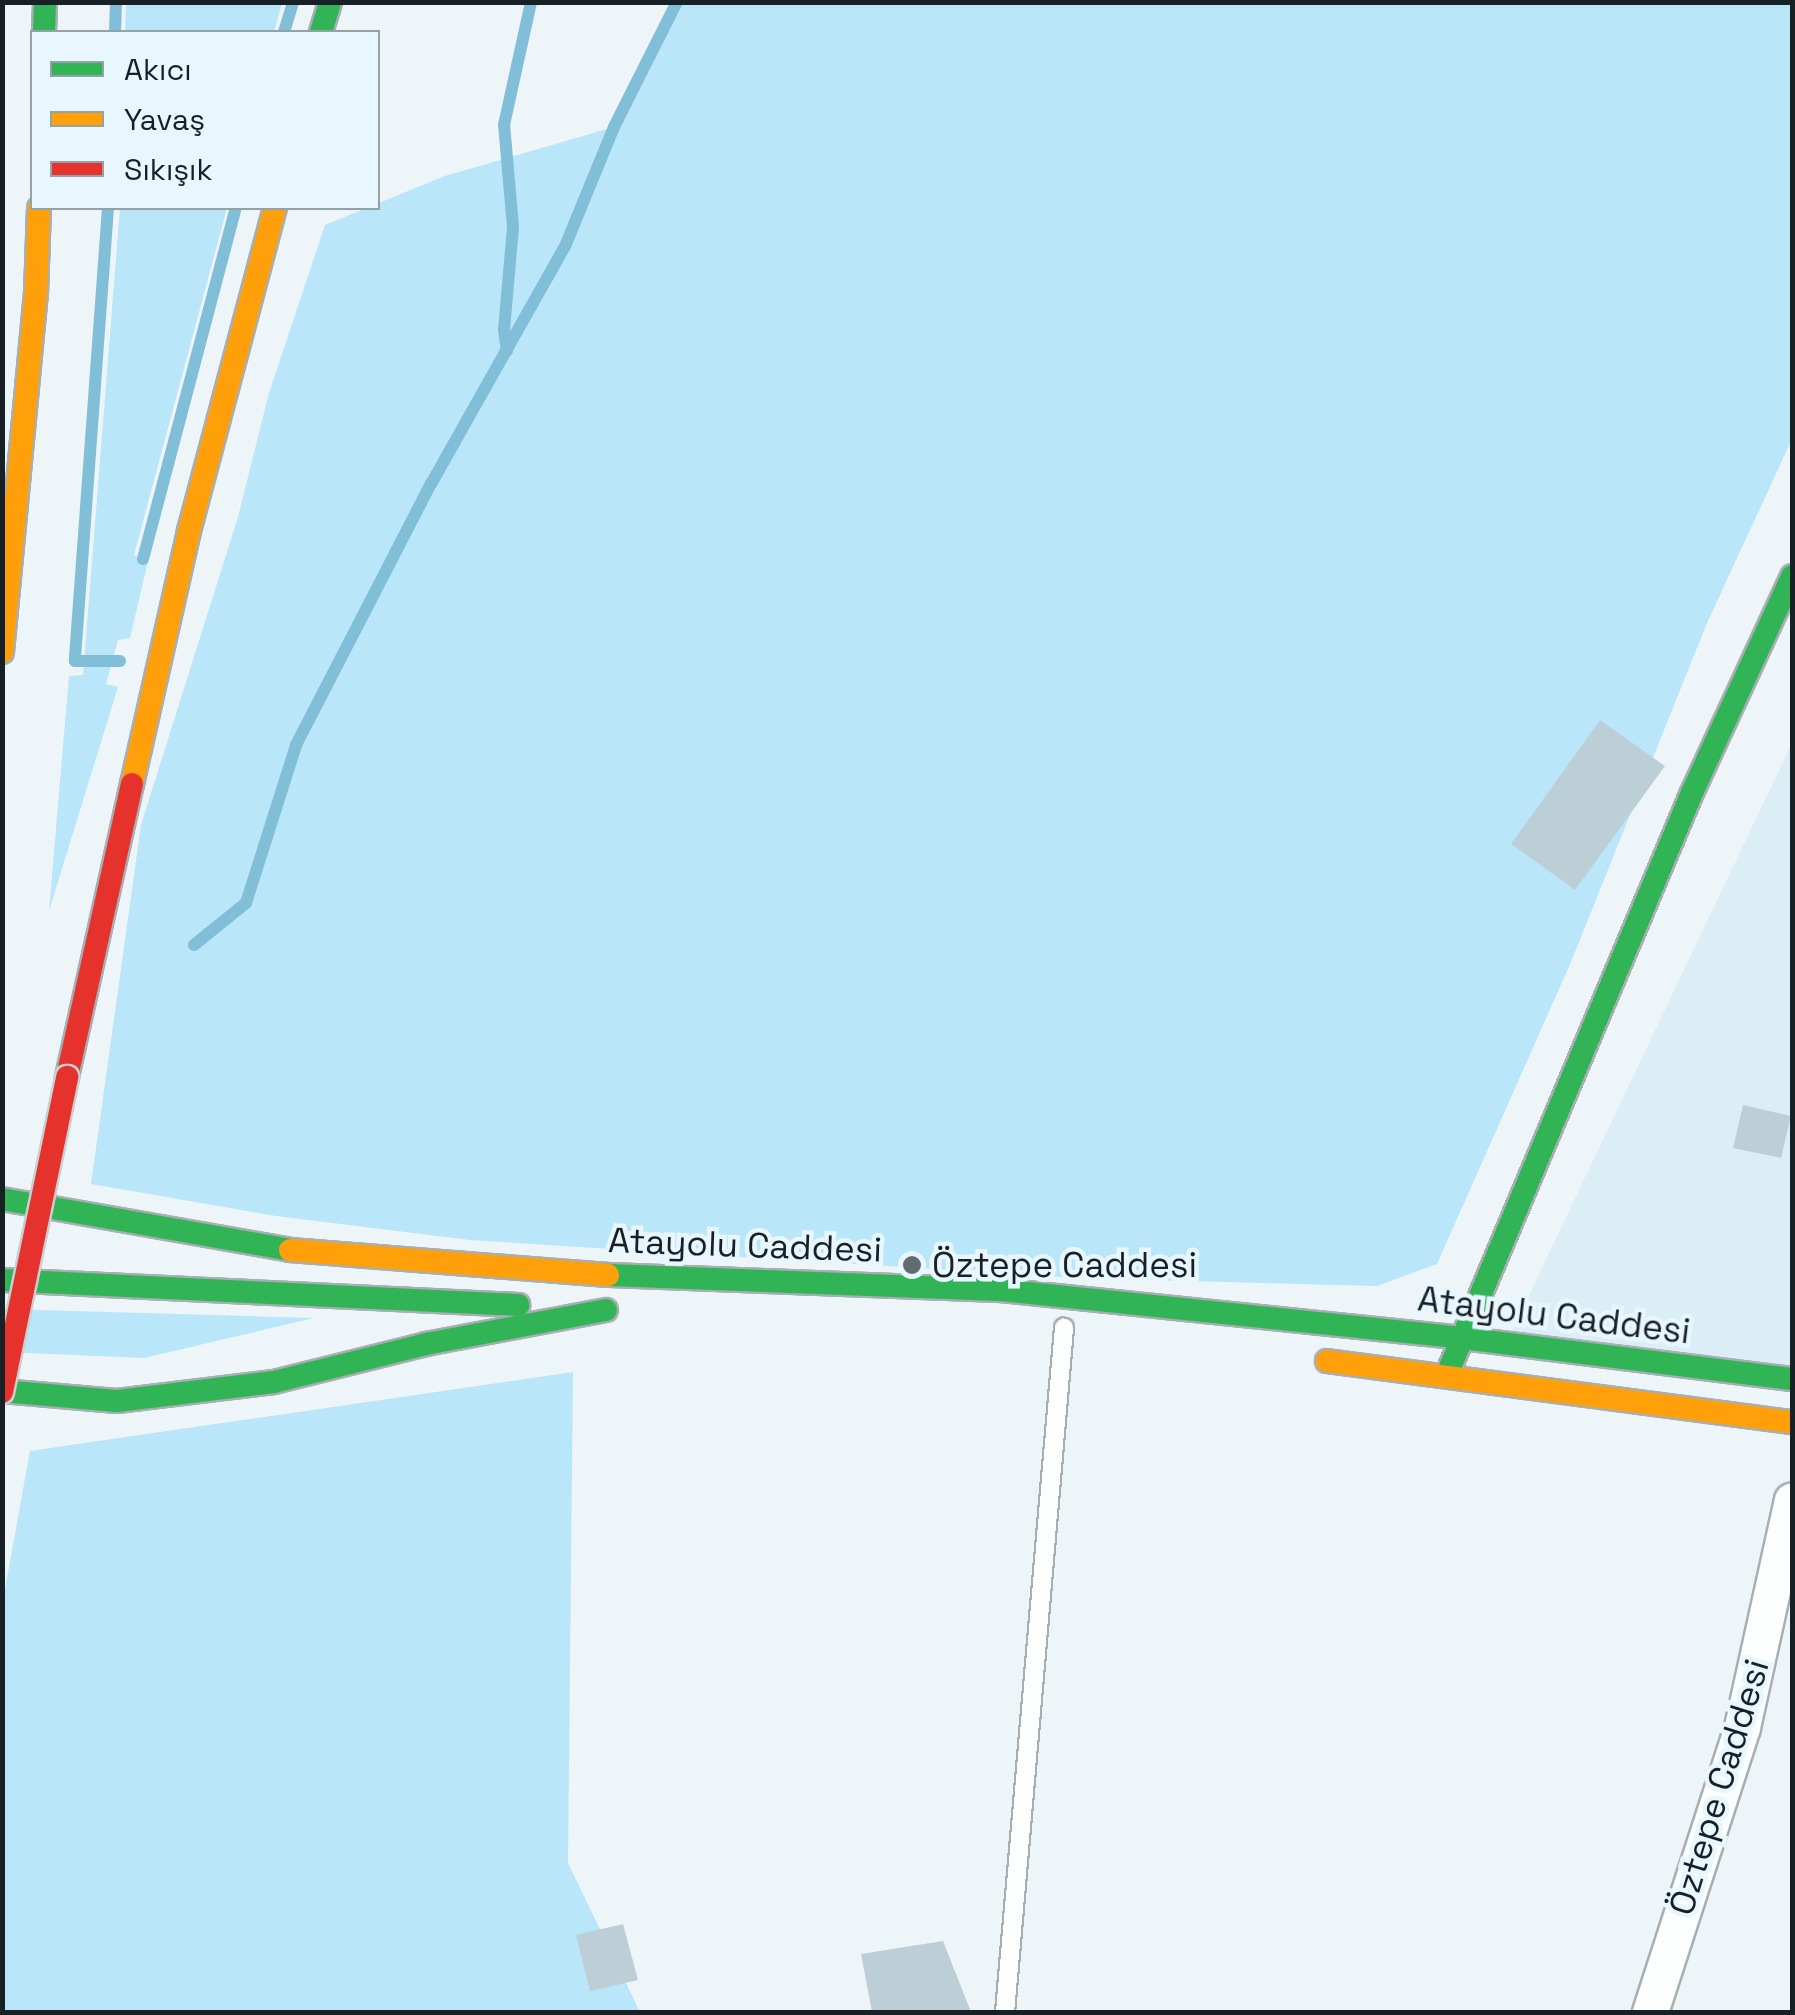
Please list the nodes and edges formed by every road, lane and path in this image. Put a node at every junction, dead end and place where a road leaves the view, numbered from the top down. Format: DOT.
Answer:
graph roads {
  1 [pos="45,2"];
  2 [pos="330,2"];
  3 [pos="44,30"];
  4 [pos="322,30"];
  5 [pos="38,210"];
  6 [pos="274,210"];
  7 [pos="1792,576"];
  8 [pos="2,652"];
  9 [pos="2,1199"];
  10 [pos="2,1242"];
  11 [pos="59,1246"];
  12 [pos="290,1250"];
  13 [pos="180,1254"];
  14 [pos="2,1280"];
  15 [pos="1064,1329"];
  16 [pos="1462,1338"];
  17 [pos="1313,1360"];
  18 [pos="1446,1376"];
  19 [pos="1792,1379"];
  20 [pos="2,1392"];
  21 [pos="1792,1422"];
  22 [pos="1792,1500"];
  23 [pos="1005,2012"];
  24 [pos="1650,2012"];
  1 -- 3 [label="main road"];
  2 -- 4 [label="main road"];
  5 -- 8 [label="main road"];
  6 -- 20 [label="main road, bridge"];
  7 -- 16 [label="main road"];
  9 -- 12 [label="main road"];
  10 -- 11 [label="main road"];
  12 -- 13 [label="main road"];
  12 -- 16 [label="main road, Atayolu Caddesi"];
  14 -- 20 [label="main road"];
  15 -- 23 [label="lane"];
  16 -- 18 [label="main road"];
  16 -- 19 [label="main road, Atayolu Caddesi"];
  17 -- 18 [label="main road"];
  18 -- 21 [label="main road"];
  22 -- 24 [label="street, Öztepe Caddesi"];
}
